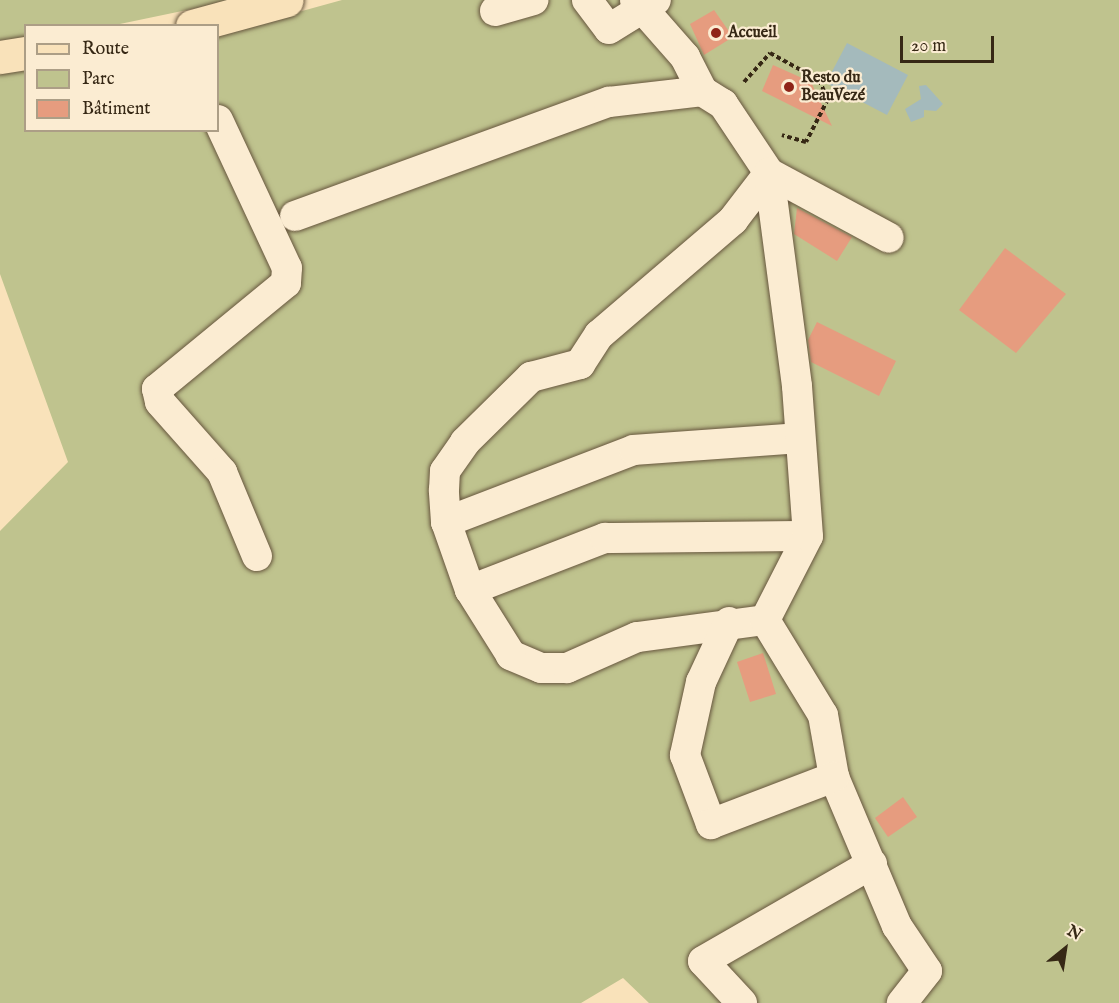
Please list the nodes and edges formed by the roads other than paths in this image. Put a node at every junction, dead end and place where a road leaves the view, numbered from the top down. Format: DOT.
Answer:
graph roads {
  1 [pos="287,0"];
  2 [pos="533,0"];
  3 [pos="587,0"];
  4 [pos="644,4"];
  5 [pos="495,11"];
  6 [pos="199,24"];
  7 [pos="24,53"];
  8 [pos="0,57"];
  9 [pos="712,97"];
  10 [pos="219,122"];
  11 [pos="769,173"];
  12 [pos="295,216"];
  13 [pos="889,238"];
  14 [pos="800,438"];
  15 [pos="446,522"];
  16 [pos="807,536"];
  17 [pos="257,556"];
  18 [pos="470,590"];
  19 [pos="765,620"];
  20 [pos="729,622"];
  21 [pos="834,777"];
  22 [pos="872,864"];
  23 [pos="742,1003"];
  24 [pos="902,1003"];
  1 -- 6 [label="main road"];
  2 -- 5 [label="lane"];
  3 -- 4 [label="lane"];
  4 -- 9 [label="lane"];
  7 -- 8 [label="main road"];
  9 -- 11 [label="lane"];
  9 -- 12 [label="lane"];
  10 -- 17 [label="lane"];
  11 -- 13 [label="lane"];
  11 -- 14 [label="lane"];
  11 -- 15 [label="lane"];
  14 -- 15 [label="lane"];
  14 -- 16 [label="lane"];
  15 -- 18 [label="lane"];
  16 -- 18 [label="lane"];
  16 -- 19 [label="lane"];
  18 -- 20 [label="lane"];
  19 -- 20 [label="lane"];
  19 -- 21 [label="lane"];
  20 -- 21 [label="lane"];
  21 -- 22 [label="lane"];
  22 -- 23 [label="lane"];
  22 -- 24 [label="lane"];
}
